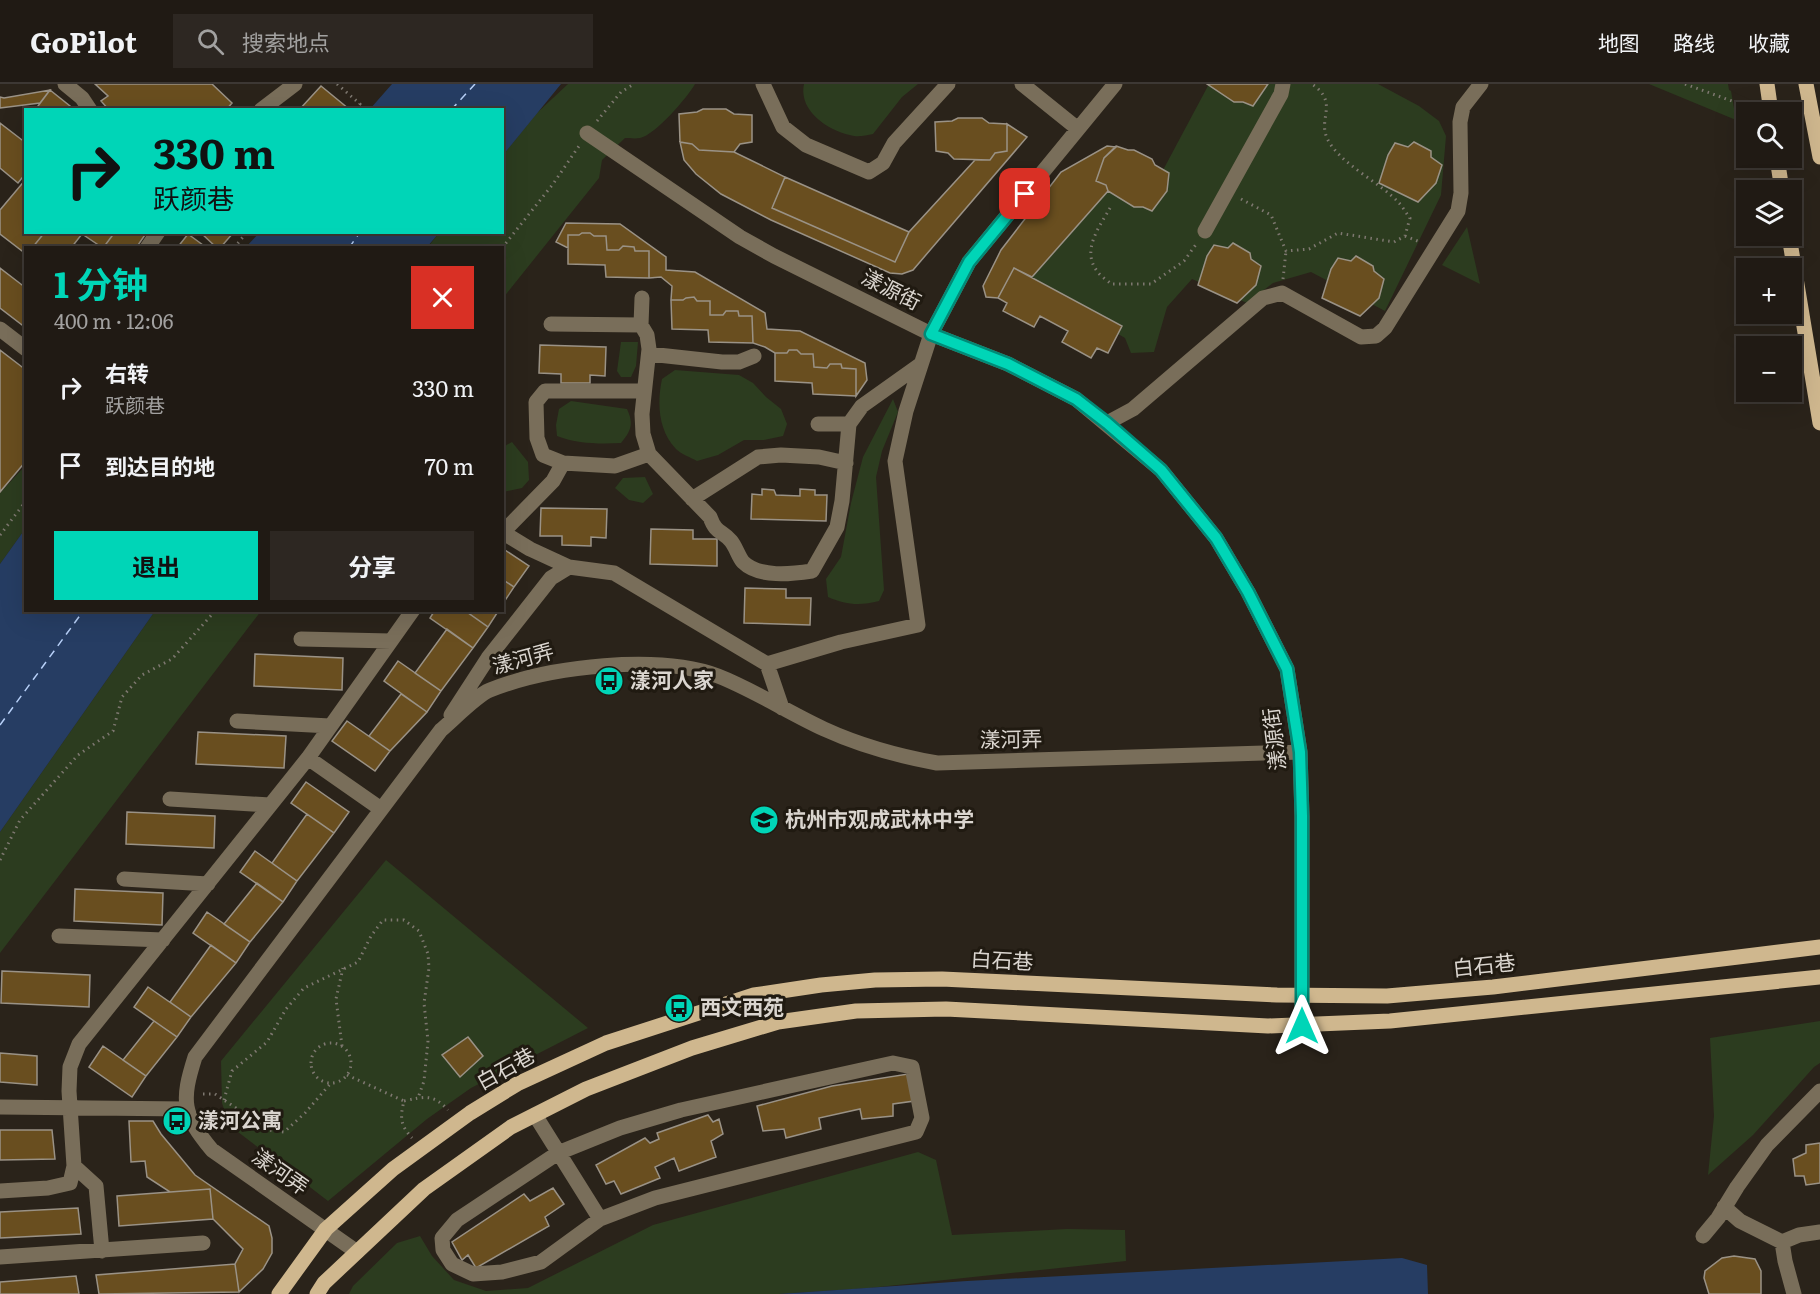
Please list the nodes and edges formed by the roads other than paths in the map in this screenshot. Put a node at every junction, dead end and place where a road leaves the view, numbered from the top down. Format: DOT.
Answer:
graph roads {
  1 [pos="64,84"];
  2 [pos="295,84"];
  3 [pos="763,84"];
  4 [pos="948,84"];
  5 [pos="1023,84"];
  6 [pos="1115,84"];
  7 [pos="1283,84"];
  8 [pos="1481,84"];
  9 [pos="1767,84"];
  10 [pos="1806,84"];
  11 [pos="1768,102"];
  12 [pos="89,108"];
  13 [pos="264,108"];
  14 [pos="1078,129"];
  15 [pos="587,134"];
  16 [pos="1818,149"];
  17 [pos="1204,231"];
  18 [pos="1791,246"];
  19 [pos="642,298"];
  20 [pos="551,324"];
  21 [pos="640,325"];
  22 [pos="0,329"];
  23 [pos="931,334"];
  24 [pos="24,347"];
  25 [pos="649,354"];
  26 [pos="754,356"];
  27 [pos="921,364"];
  28 [pos="644,392"];
  29 [pos="1107,423"];
  30 [pos="1820,423"];
  31 [pos="818,424"];
  32 [pos="849,424"];
  33 [pos="649,454"];
  34 [pos="563,463"];
  35 [pos="846,463"];
  36 [pos="692,499"];
  37 [pos="504,531"];
  38 [pos="504,533"];
  39 [pos="569,567"];
  40 [pos="412,612"];
  41 [pos="300,639"];
  42 [pos="391,641"];
  43 [pos="767,664"];
  44 [pos="782,708"];
  45 [pos="237,721"];
  46 [pos="330,726"];
  47 [pos="441,730"];
  48 [pos="1300,752"];
  49 [pos="308,758"];
  50 [pos="170,799"];
  51 [pos="270,805"];
  52 [pos="381,809"];
  53 [pos="124,879"];
  54 [pos="208,884"];
  55 [pos="59,936"];
  56 [pos="163,940"];
  57 [pos="1820,947"];
  58 [pos="1820,977"];
  59 [pos="1302,995"];
  60 [pos="1302,1026"];
  61 [pos="1820,1091"];
  62 [pos="186,1101"];
  63 [pos="0,1107"];
  64 [pos="70,1109"];
  65 [pos="535,1115"];
  66 [pos="558,1154"];
  67 [pos="74,1166"];
  68 [pos="0,1191"];
  69 [pos="1724,1207"];
  70 [pos="600,1219"];
  71 [pos="326,1229"];
  72 [pos="1820,1232"];
  73 [pos="1703,1236"];
  74 [pos="1782,1242"];
  75 [pos="203,1243"];
  76 [pos="102,1251"];
  77 [pos="357,1252"];
  78 [pos="0,1257"];
  79 [pos="320,1288"];
  80 [pos="279,1294"];
  81 [pos="1794,1294"];
  1 -- 12 [label="street"];
  2 -- 13 [label="street"];
  3 -- 4 [label="street"];
  5 -- 14 [label="street"];
  6 -- 14 [label="street"];
  7 -- 17 [label="street"];
  8 -- 29 [label="street"];
  9 -- 11 [label="main road"];
  10 -- 16 [label="main road"];
  14 -- 23 [label="street"];
  15 -- 23 [label="street, 漾源街"];
  18 -- 30 [label="main road"];
  19 -- 21 [label="street"];
  20 -- 21 [label="street"];
  21 -- 25 [label="street"];
  22 -- 24 [label="street"];
  23 -- 27 [label="street"];
  23 -- 29 [label="street, 漾源街"];
  25 -- 26 [label="street"];
  25 -- 28 [label="street"];
  27 -- 32 [label="street"];
  27 -- 43 [label="street"];
  28 -- 33 [label="street"];
  28 -- 34 [label="street"];
  29 -- 48 [label="street, 漾源街"];
  31 -- 32 [label="street"];
  32 -- 35 [label="street"];
  33 -- 34 [label="street"];
  33 -- 36 [label="street"];
  34 -- 37 [label="street"];
  35 -- 36 [label="street"];
  35 -- 36 [label="street"];
  38 -- 39 [label="street"];
  39 -- 43 [label="street"];
  39 -- 47 [label="street"];
  40 -- 42 [label="street"];
  41 -- 42 [label="street"];
  42 -- 46 [label="street"];
  43 -- 44 [label="street"];
  44 -- 47 [label="street, 漾河弄"];
  44 -- 48 [label="street, 漾河弄"];
  45 -- 46 [label="street"];
  46 -- 49 [label="street"];
  47 -- 52 [label="street, 漾河弄"];
  48 -- 59 [label="street, 漾源街"];
  49 -- 51 [label="street"];
  49 -- 52 [label="street"];
  50 -- 51 [label="street"];
  51 -- 54 [label="street"];
  52 -- 62 [label="street, 漾河弄"];
  53 -- 54 [label="street"];
  54 -- 56 [label="street"];
  55 -- 56 [label="street"];
  56 -- 64 [label="street"];
  57 -- 59 [label="main road, 白石巷"];
  58 -- 60 [label="main road"];
  59 -- 60 [label="street, 漾源街"];
  59 -- 71 [label="main road, 白石巷"];
  60 -- 65 [label="main road"];
  61 -- 69 [label="street"];
  62 -- 64 [label="street"];
  62 -- 71 [label="street, 漾河弄"];
  63 -- 64 [label="street"];
  64 -- 67 [label="street"];
  65 -- 66 [label="street"];
  65 -- 77 [label="main road"];
  66 -- 70 [label="street"];
  66 -- 70 [label="street"];
  66 -- 70 [label="street"];
  67 -- 68 [label="street"];
  67 -- 76 [label="street"];
  69 -- 73 [label="street"];
  69 -- 74 [label="street"];
  71 -- 77 [label="street, 漾河弄"];
  71 -- 80 [label="main road, 白石巷"];
  72 -- 74 [label="street"];
  74 -- 81 [label="street"];
  75 -- 76 [label="street"];
  76 -- 78 [label="street"];
  77 -- 79 [label="main road"];
}
